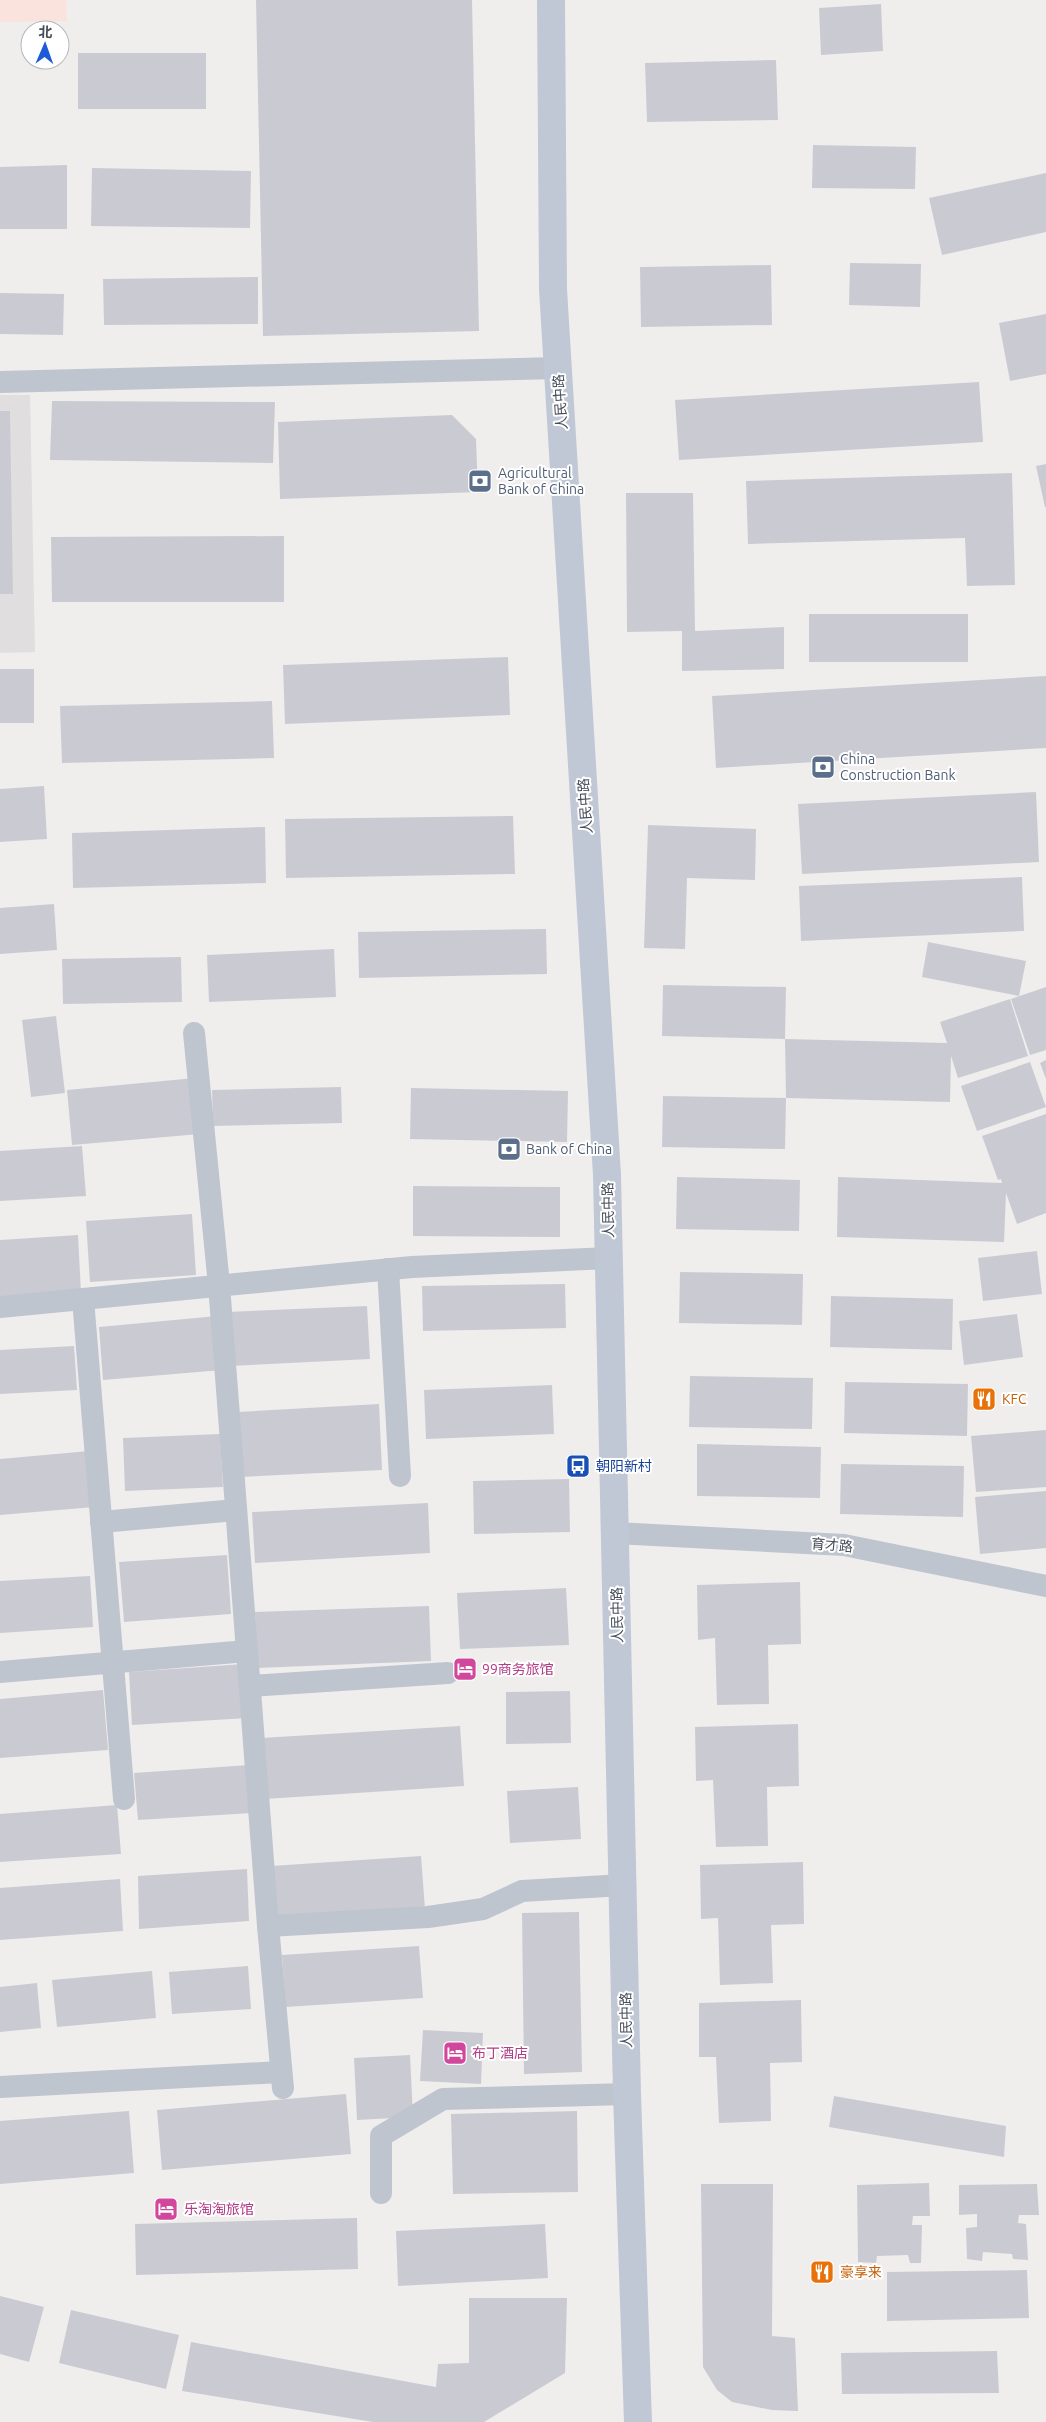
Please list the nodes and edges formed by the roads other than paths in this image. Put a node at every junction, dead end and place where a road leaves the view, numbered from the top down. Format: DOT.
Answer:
graph roads {
  1 [pos="551,0"];
  2 [pos="558,368"];
  3 [pos="0,382"];
  4 [pos="194,1033"];
  5 [pos="609,1258"];
  6 [pos="388,1269"];
  7 [pos="219,1285"];
  8 [pos="83,1299"];
  9 [pos="0,1306"];
  10 [pos="400,1476"];
  11 [pos="236,1510"];
  12 [pos="101,1522"];
  13 [pos="615,1533"];
  14 [pos="1046,1586"];
  15 [pos="247,1651"];
  16 [pos="113,1663"];
  17 [pos="0,1672"];
  18 [pos="448,1673"];
  19 [pos="250,1686"];
  20 [pos="124,1799"];
  21 [pos="623,1885"];
  22 [pos="268,1926"];
  23 [pos="0,2087"];
  24 [pos="627,2094"];
  25 [pos="381,2193"];
  26 [pos="638,2422"];
  1 -- 2 [label="street, 人民中路"];
  2 -- 3 [label="street"];
  2 -- 5 [label="street, 人民中路"];
  4 -- 7 [label="street"];
  5 -- 6 [label="street"];
  5 -- 13 [label="street, 人民中路"];
  6 -- 7 [label="street"];
  6 -- 10 [label="street"];
  7 -- 8 [label="street"];
  7 -- 11 [label="street"];
  8 -- 9 [label="street"];
  8 -- 12 [label="street"];
  11 -- 12 [label="street"];
  11 -- 15 [label="street"];
  12 -- 16 [label="street"];
  13 -- 14 [label="street, 育才路"];
  13 -- 21 [label="street, 人民中路"];
  15 -- 16 [label="street"];
  15 -- 19 [label="street"];
  16 -- 17 [label="street"];
  16 -- 20 [label="street"];
  18 -- 19 [label="street"];
  19 -- 22 [label="street"];
  21 -- 22 [label="street"];
  21 -- 24 [label="street, 人民中路"];
  22 -- 23 [label="street"];
  24 -- 25 [label="street"];
  24 -- 26 [label="street, 人民中路"];
}
